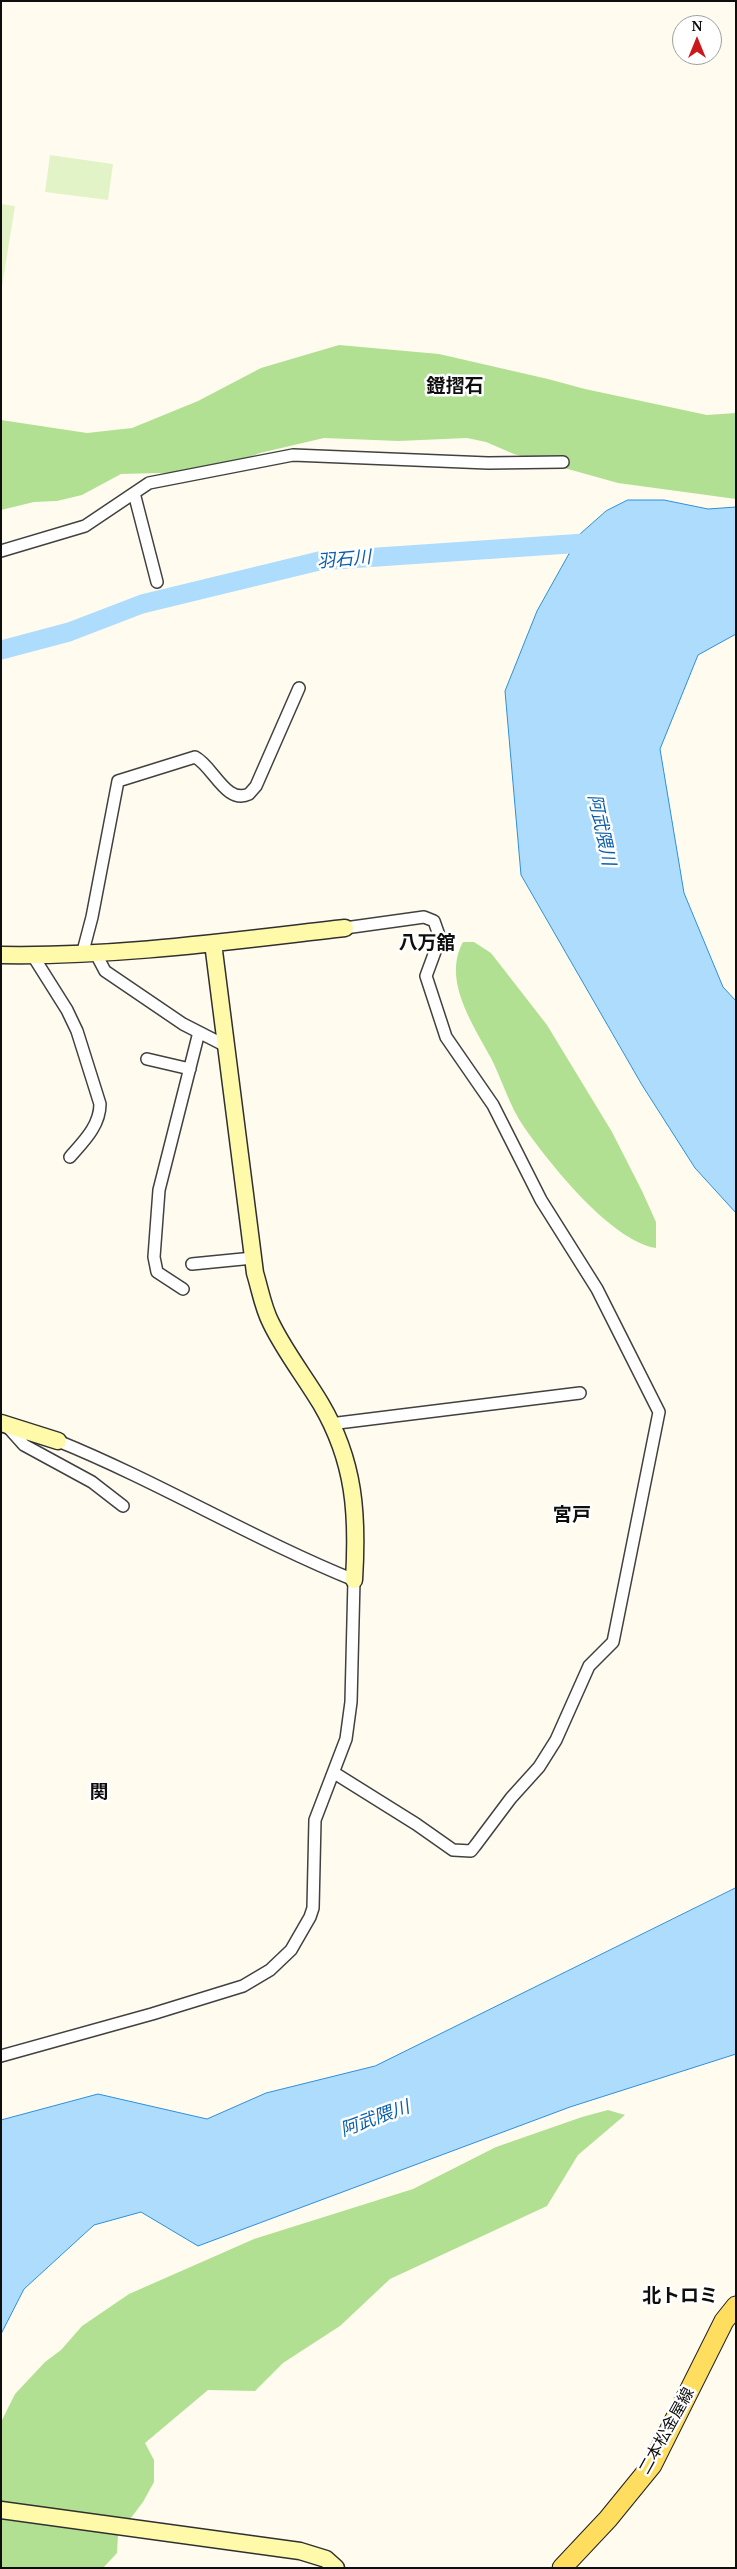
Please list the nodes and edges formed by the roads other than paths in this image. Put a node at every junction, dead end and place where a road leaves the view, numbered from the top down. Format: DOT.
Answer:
graph roads {
  1 [pos="563,462"];
  2 [pos="134,493"];
  3 [pos="1,551"];
  4 [pos="157,582"];
  5 [pos="299,688"];
  6 [pos="345,928"];
  7 [pos="213,943"];
  8 [pos="1,955"];
  9 [pos="89,955"];
  10 [pos="33,956"];
  11 [pos="199,1032"];
  12 [pos="226,1046"];
  13 [pos="146,1058"];
  14 [pos="190,1069"];
  15 [pos="70,1157"];
  16 [pos="253,1258"];
  17 [pos="192,1264"];
  18 [pos="182,1289"];
  19 [pos="580,1393"];
  20 [pos="4,1424"];
  21 [pos="330,1424"];
  22 [pos="58,1441"];
  23 [pos="123,1506"];
  24 [pos="354,1580"];
  25 [pos="336,1774"];
  26 [pos="1,2056"];
  27 [pos="736,2306"];
  28 [pos="1,2510"];
  29 [pos="336,2568"];
  30 [pos="562,2568"];
  1 -- 2 [label="street"];
  2 -- 3 [label="street"];
  2 -- 4 [label="street"];
  5 -- 9 [label="street"];
  6 -- 7 [label="street"];
  6 -- 25 [label="street"];
  7 -- 9 [label="street"];
  7 -- 12 [label="street"];
  8 -- 10 [label="street"];
  9 -- 10 [label="street"];
  9 -- 11 [label="street"];
  10 -- 15 [label="street"];
  11 -- 12 [label="street"];
  11 -- 14 [label="street"];
  12 -- 16 [label="street"];
  13 -- 14 [label="street"];
  14 -- 18 [label="street"];
  16 -- 17 [label="street"];
  16 -- 21 [label="street"];
  19 -- 21 [label="street"];
  20 -- 22 [label="street"];
  20 -- 23 [label="street"];
  21 -- 24 [label="street"];
  22 -- 24 [label="street"];
  24 -- 26 [label="street"];
  27 -- 30 [label="main road, 二本松金屋線"];
  28 -- 29 [label="street"];
}
